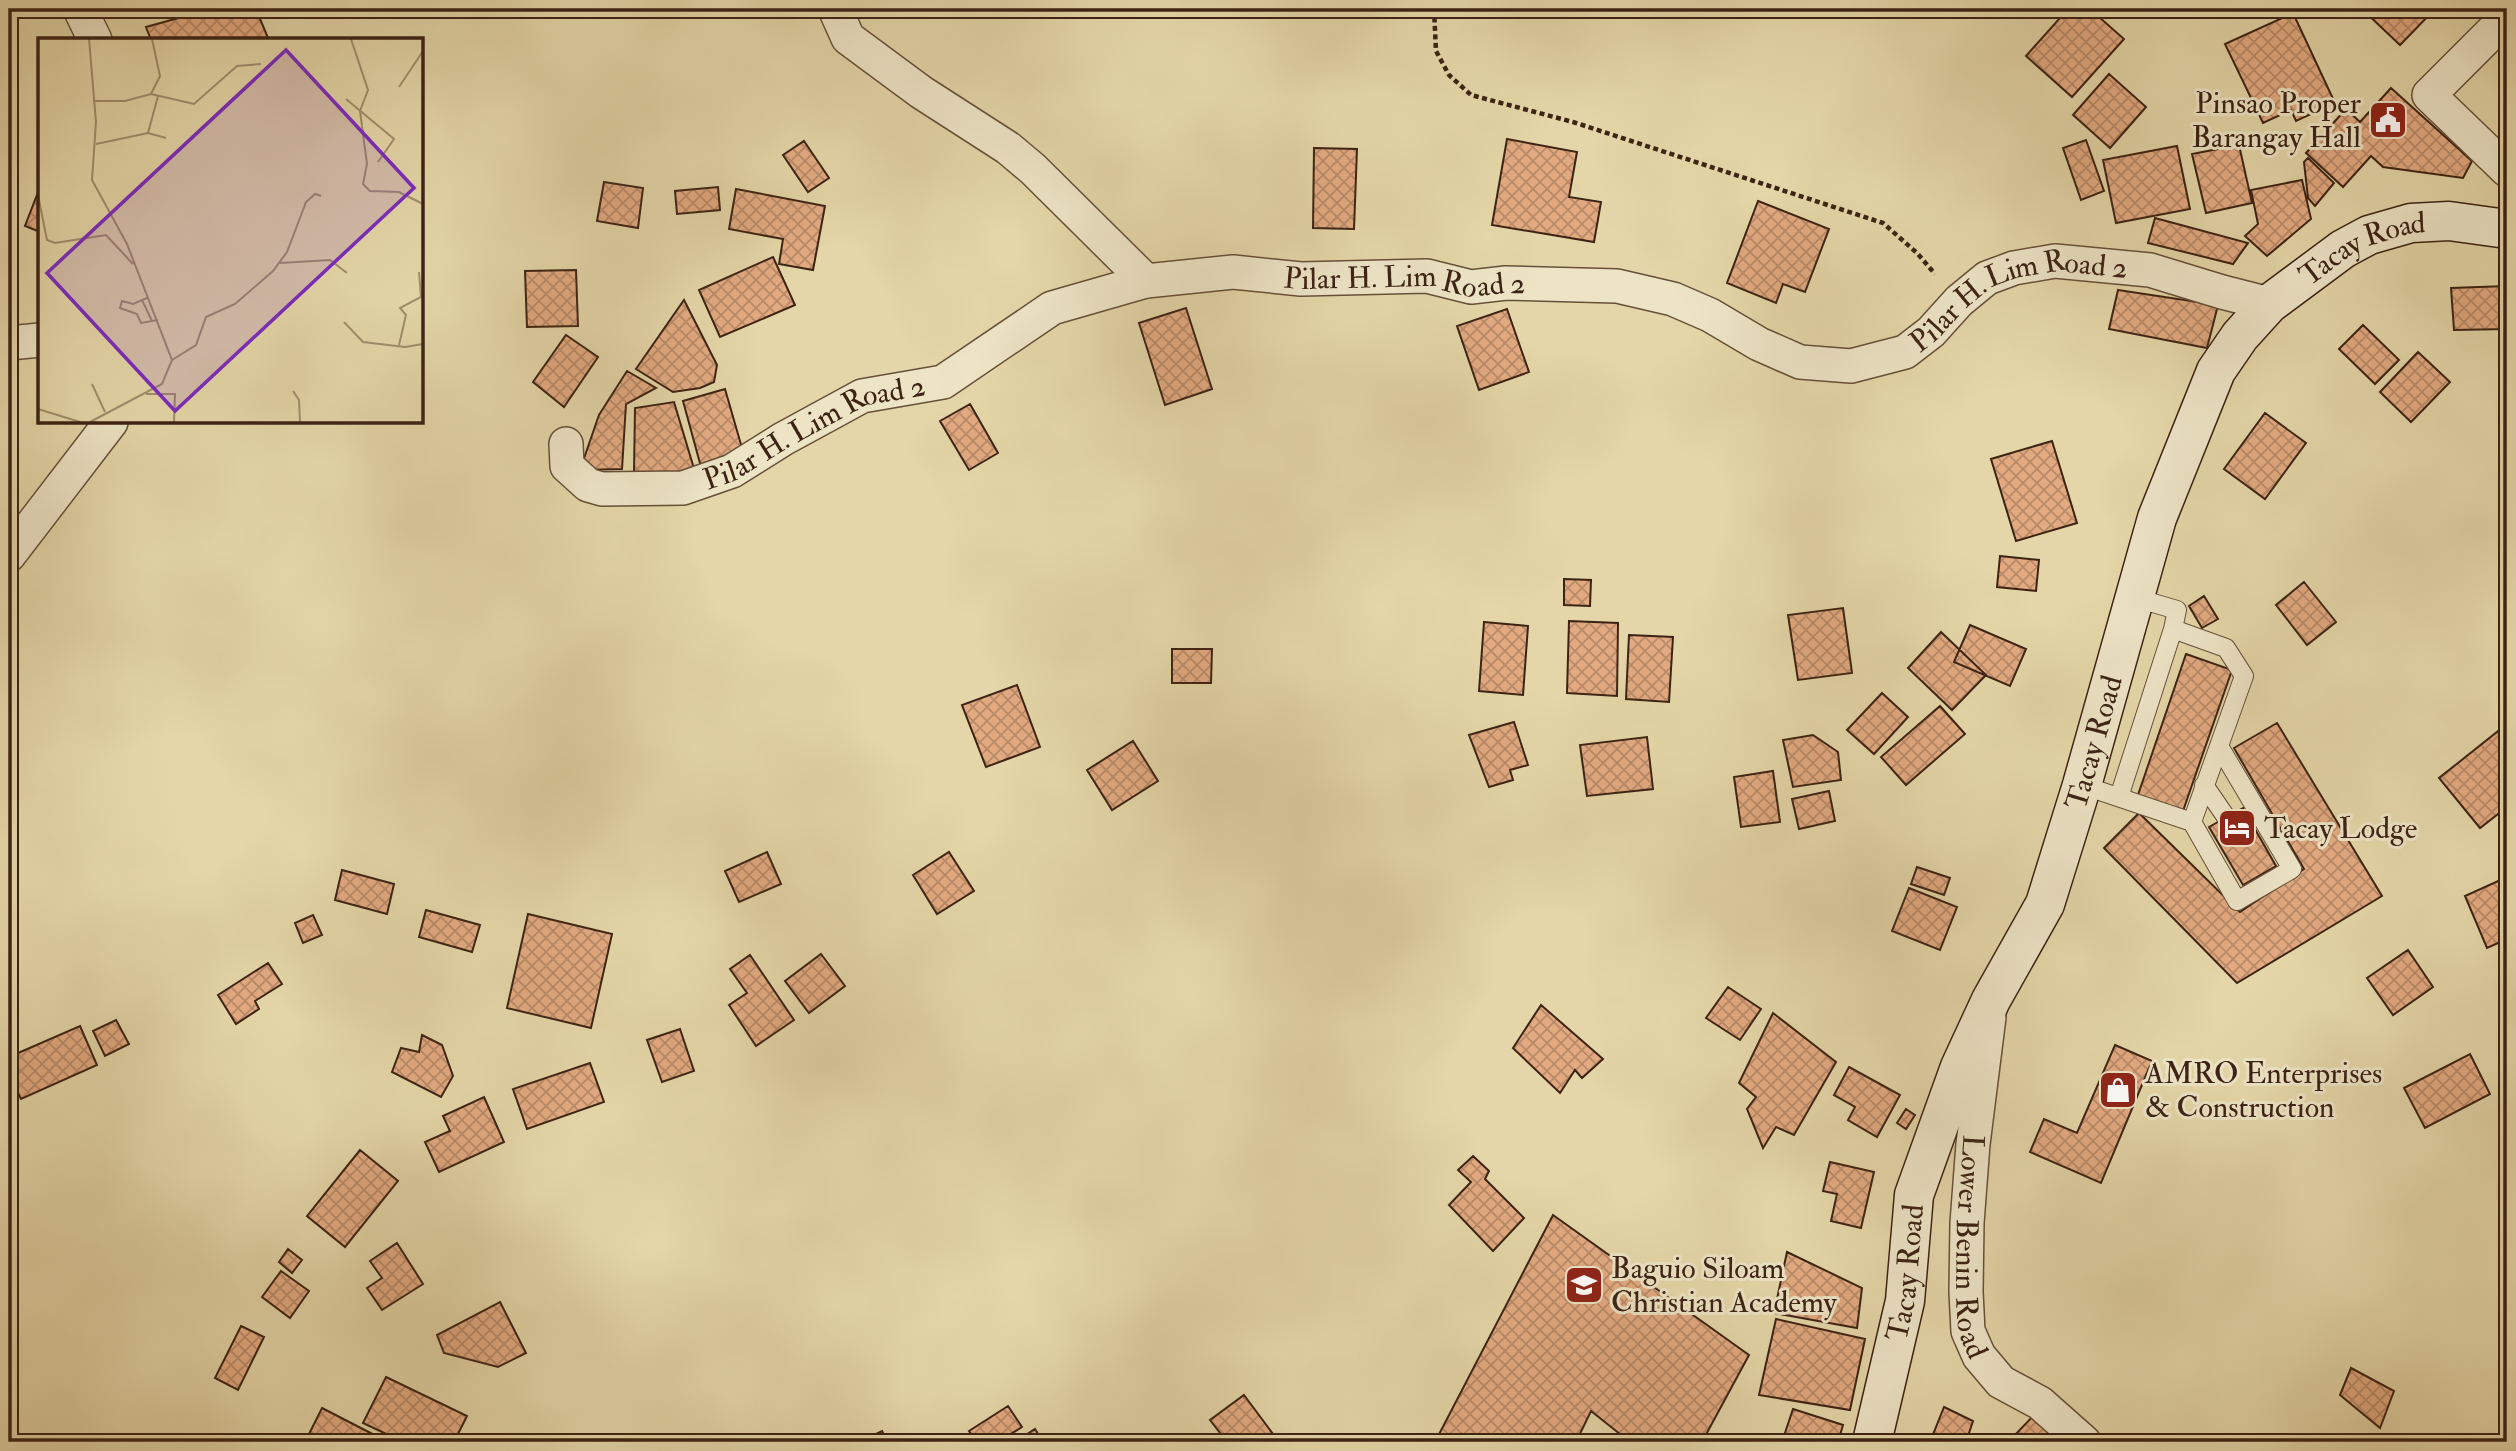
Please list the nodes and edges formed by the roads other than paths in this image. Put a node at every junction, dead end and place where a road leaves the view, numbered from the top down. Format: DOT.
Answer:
graph roads {
  1 [pos="80,9"];
  2 [pos="835,9"];
  3 [pos="2507,17"];
  4 [pos="94,38"];
  5 [pos="2507,170"];
  6 [pos="2507,229"];
  7 [pos="1146,281"];
  8 [pos="2269,304"];
  9 [pos="38,340"];
  10 [pos="9,343"];
  11 [pos="109,424"];
  12 [pos="566,444"];
  13 [pos="9,555"];
  14 [pos="2136,598"];
  15 [pos="2173,629"];
  16 [pos="2219,746"];
  17 [pos="2082,785"];
  18 [pos="2204,785"];
  19 [pos="2119,797"];
  20 [pos="2226,817"];
  21 [pos="2192,822"];
  22 [pos="1991,1000"];
  23 [pos="1872,1442"];
  24 [pos="2084,1442"];
  1 -- 4 [label="street"];
  2 -- 7 [label="street"];
  3 -- 5 [label="street"];
  6 -- 8 [label="main road, Tacay Road"];
  7 -- 8 [label="street, Pilar H. Lim Road 2"];
  7 -- 12 [label="street, Pilar H. Lim Road 2"];
  8 -- 14 [label="main road, Tacay Road"];
  9 -- 10 [label="street"];
  11 -- 13 [label="street"];
  14 -- 15 [label="lane"];
  14 -- 17 [label="main road, Tacay Road"];
  15 -- 16 [label="lane"];
  15 -- 19 [label="lane"];
  16 -- 18 [label="lane"];
  16 -- 21 [label="lane"];
  17 -- 19 [label="lane"];
  17 -- 22 [label="main road, Tacay Road"];
  18 -- 20 [label="lane"];
  18 -- 21 [label="lane"];
  19 -- 21 [label="lane"];
  22 -- 23 [label="main road, Tacay Road"];
  22 -- 24 [label="street, Lower Benin Road"];
}
